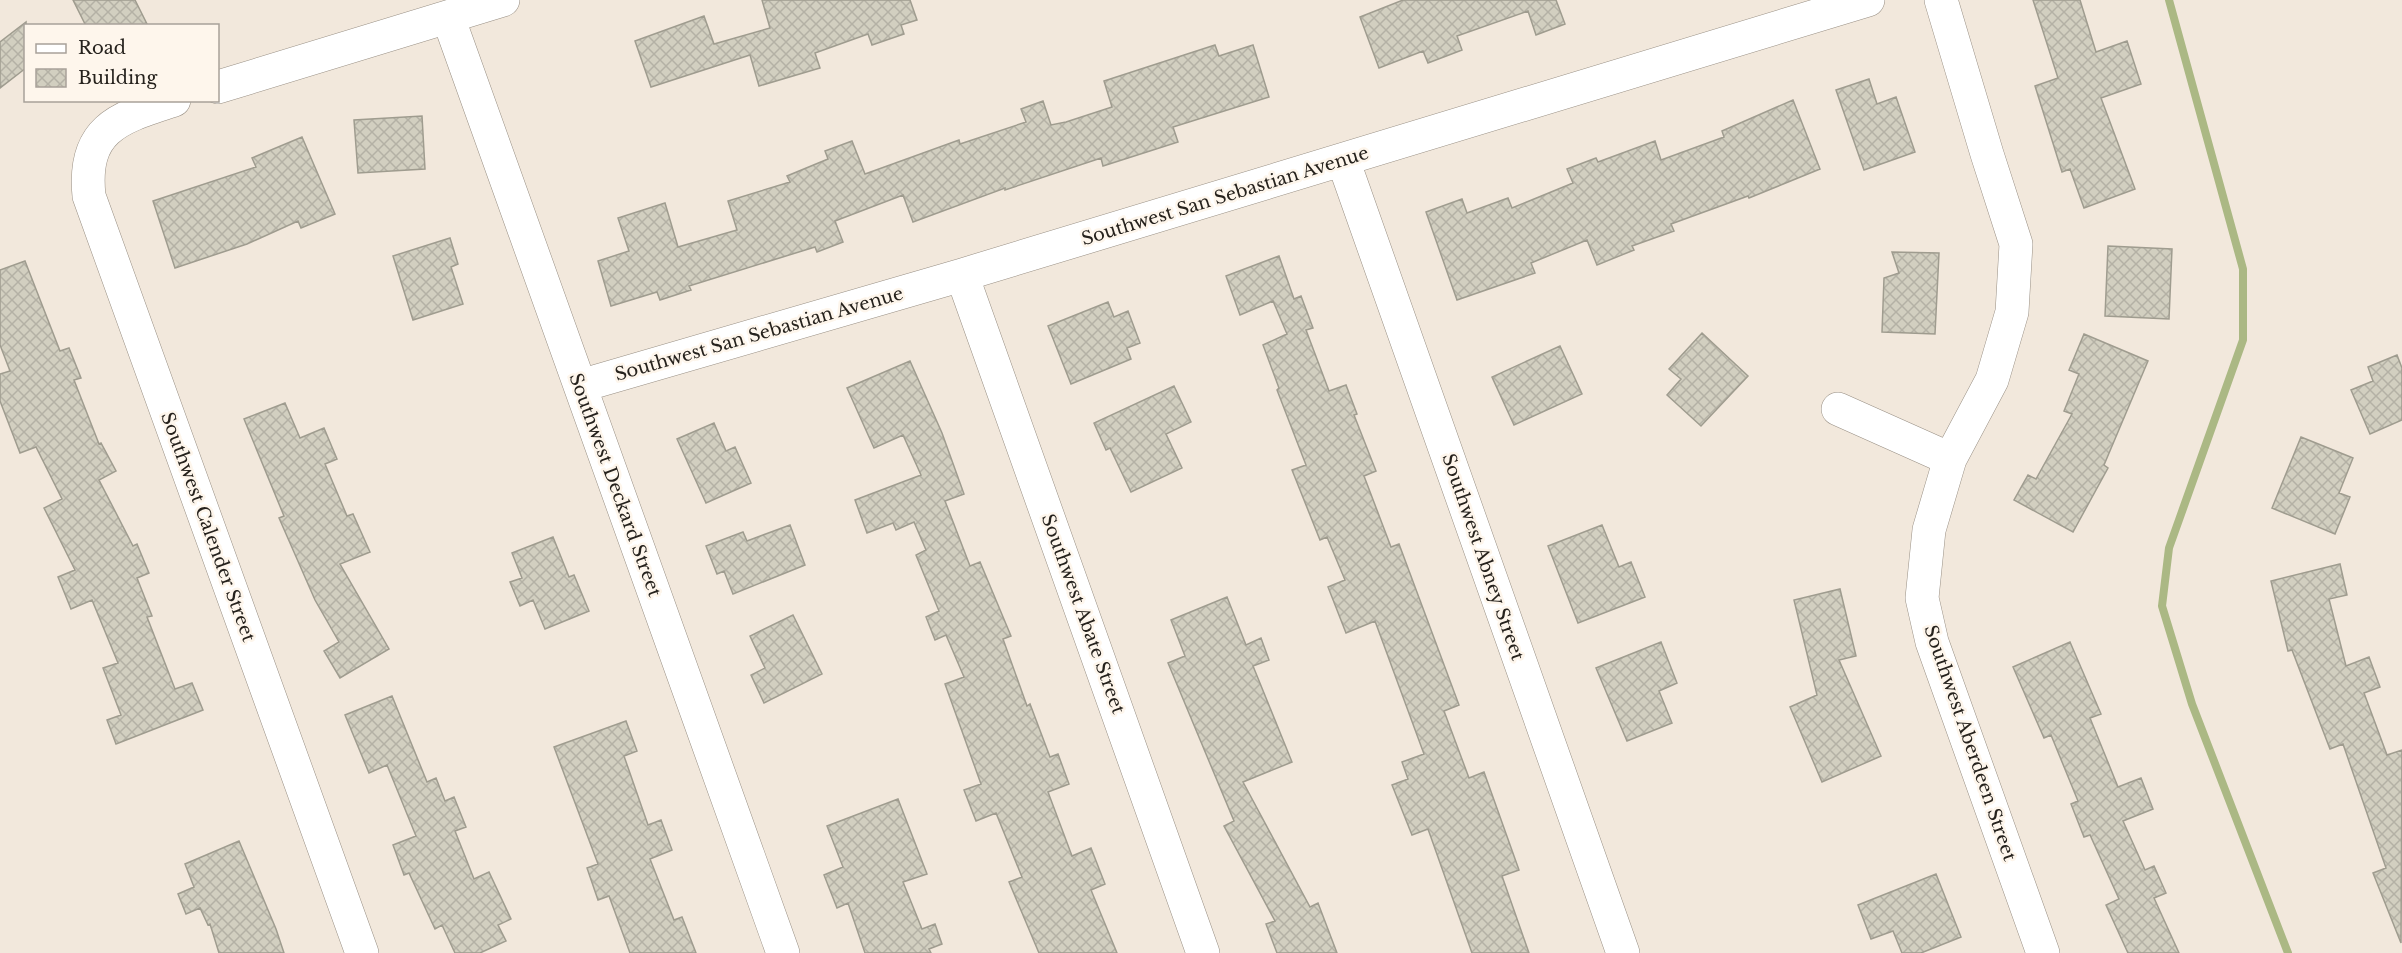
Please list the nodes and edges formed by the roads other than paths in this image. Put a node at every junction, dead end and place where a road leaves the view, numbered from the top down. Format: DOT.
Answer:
graph roads {
  1 [pos="503,0"];
  2 [pos="1868,0"];
  3 [pos="1941,0"];
  4 [pos="448,17"];
  5 [pos="219,87"];
  6 [pos="168,102"];
  7 [pos="1343,160"];
  8 [pos="962,275"];
  9 [pos="580,386"];
  10 [pos="1838,409"];
  11 [pos="1950,459"];
  12 [pos="362,953"];
  13 [pos="783,953"];
  14 [pos="1203,953"];
  15 [pos="1623,953"];
  16 [pos="2043,953"];
  1 -- 4 [label="street"];
  2 -- 7 [label="street, Southwest San Sebastian Avenue"];
  3 -- 11 [label="street, Southwest Aberdeen Street"];
  4 -- 5 [label="street"];
  4 -- 9 [label="street, Southwest Deckard Street"];
  6 -- 12 [label="street, Southwest Calender Street"];
  7 -- 8 [label="street, Southwest San Sebastian Avenue"];
  7 -- 15 [label="street, Southwest Abney Street"];
  8 -- 9 [label="street, Southwest San Sebastian Avenue"];
  8 -- 14 [label="street, Southwest Abate Street"];
  9 -- 13 [label="street, Southwest Deckard Street"];
  10 -- 11 [label="street"];
  11 -- 16 [label="street, Southwest Aberdeen Street"];
}
